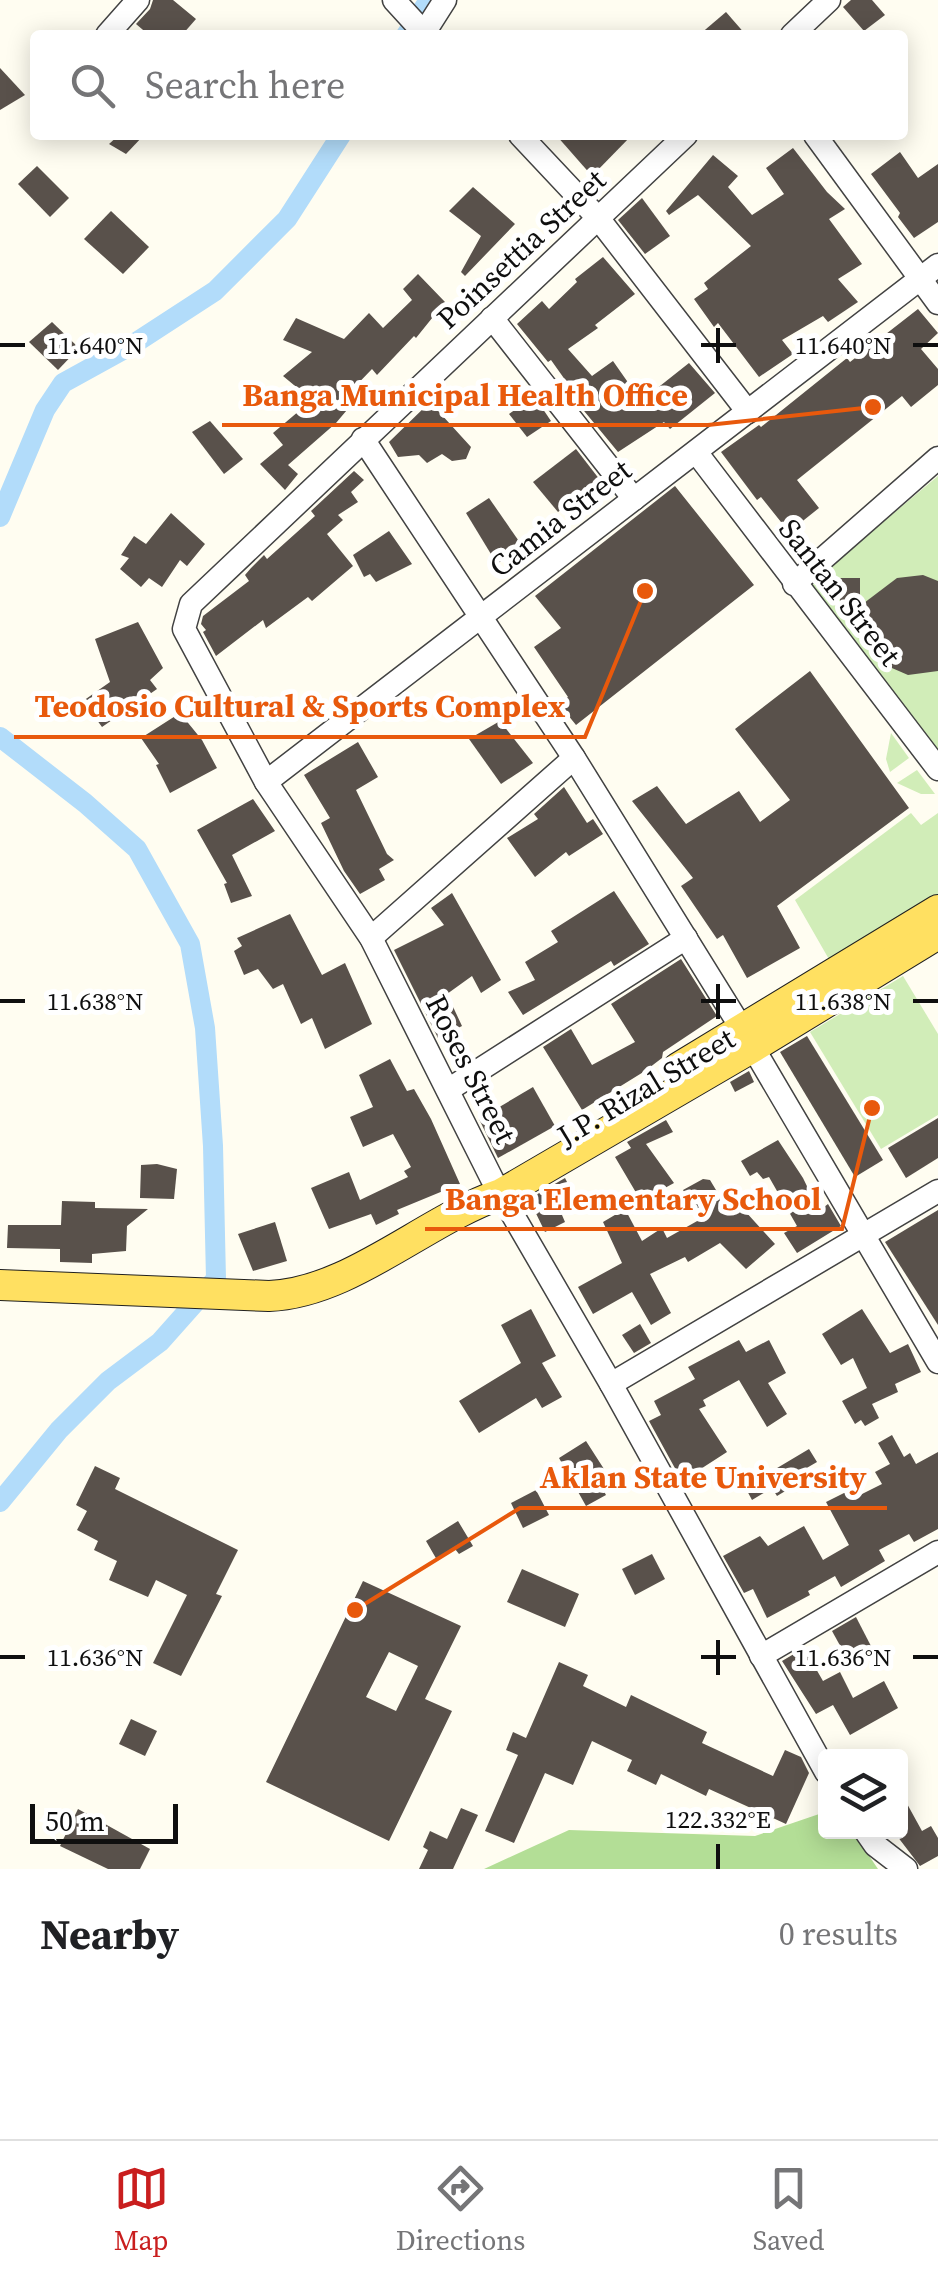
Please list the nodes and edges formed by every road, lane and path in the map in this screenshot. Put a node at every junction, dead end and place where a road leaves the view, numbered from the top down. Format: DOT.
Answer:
graph roads {
  1 [pos="138,0"];
  2 [pos="445,0"];
  3 [pos="829,0"];
  4 [pos="414,23"];
  5 [pos="111,30"];
  6 [pos="797,30"];
  7 [pos="525,140"];
  8 [pos="681,140"];
  9 [pos="819,140"];
  10 [pos="598,218"];
  11 [pos="929,272"];
  12 [pos="938,304"];
  13 [pos="492,318"];
  14 [pos="748,412"];
  15 [pos="363,440"];
  16 [pos="696,452"];
  17 [pos="938,458"];
  18 [pos="634,500"];
  19 [pos="794,584"];
  20 [pos="185,618"];
  21 [pos="480,618"];
  22 [pos="574,758"];
  23 [pos="938,769"];
  24 [pos="266,782"];
  25 [pos="938,910"];
  26 [pos="938,934"];
  27 [pos="371,938"];
  28 [pos="686,938"];
  29 [pos="748,1038"];
  30 [pos="448,1090"];
  31 [pos="497,1187"];
  32 [pos="938,1191"];
  33 [pos="864,1236"];
  34 [pos="0,1285"];
  35 [pos="938,1362"];
  36 [pos="611,1384"];
  37 [pos="938,1552"];
  38 [pos="761,1656"];
  39 [pos="818,1758"];
  40 [pos="871,1839"];
  41 [pos="906,1869"];
  1 -- 5 [label="street"];
  2 -- 4 [label="street"];
  3 -- 6 [label="street"];
  7 -- 10 [label="street"];
  8 -- 10 [label="street, Poinsettia Street"];
  9 -- 11 [label="street"];
  10 -- 13 [label="street, Poinsettia Street"];
  10 -- 14 [label="street"];
  11 -- 12 [label="street"];
  11 -- 14 [label="street, Camia Street"];
  13 -- 15 [label="street, Poinsettia Street"];
  13 -- 18 [label="street"];
  14 -- 16 [label="street, Camia Street"];
  15 -- 20 [label="street, Poinsettia Street"];
  15 -- 21 [label="street"];
  16 -- 18 [label="street, Camia Street"];
  16 -- 19 [label="street, Santan Street"];
  17 -- 19 [label="street"];
  18 -- 21 [label="street, Camia Street"];
  19 -- 23 [label="street, Santan Street"];
  20 -- 24 [label="street, Roses Street"];
  21 -- 22 [label="street"];
  21 -- 24 [label="street, Camia Street"];
  22 -- 27 [label="street"];
  22 -- 28 [label="street"];
  24 -- 27 [label="street, Roses Street"];
  25 -- 29 [label="main road, J.P. Rizal Street"];
  26 -- 29 [label="main road, J.P. Rizal Street"];
  27 -- 30 [label="street, Roses Street"];
  28 -- 29 [label="street"];
  28 -- 30 [label="street"];
  29 -- 31 [label="main road, J.P. Rizal Street"];
  29 -- 33 [label="street"];
  30 -- 31 [label="street, Roses Street"];
  31 -- 34 [label="main road, J.P. Rizal Street"];
  31 -- 36 [label="street, Roses Street"];
  32 -- 33 [label="street"];
  33 -- 35 [label="street"];
  33 -- 36 [label="street"];
  36 -- 38 [label="street, Roses Street"];
  37 -- 38 [label="street"];
  38 -- 39 [label="street, Roses Street"];
  40 -- 41 [label="street"];
}
